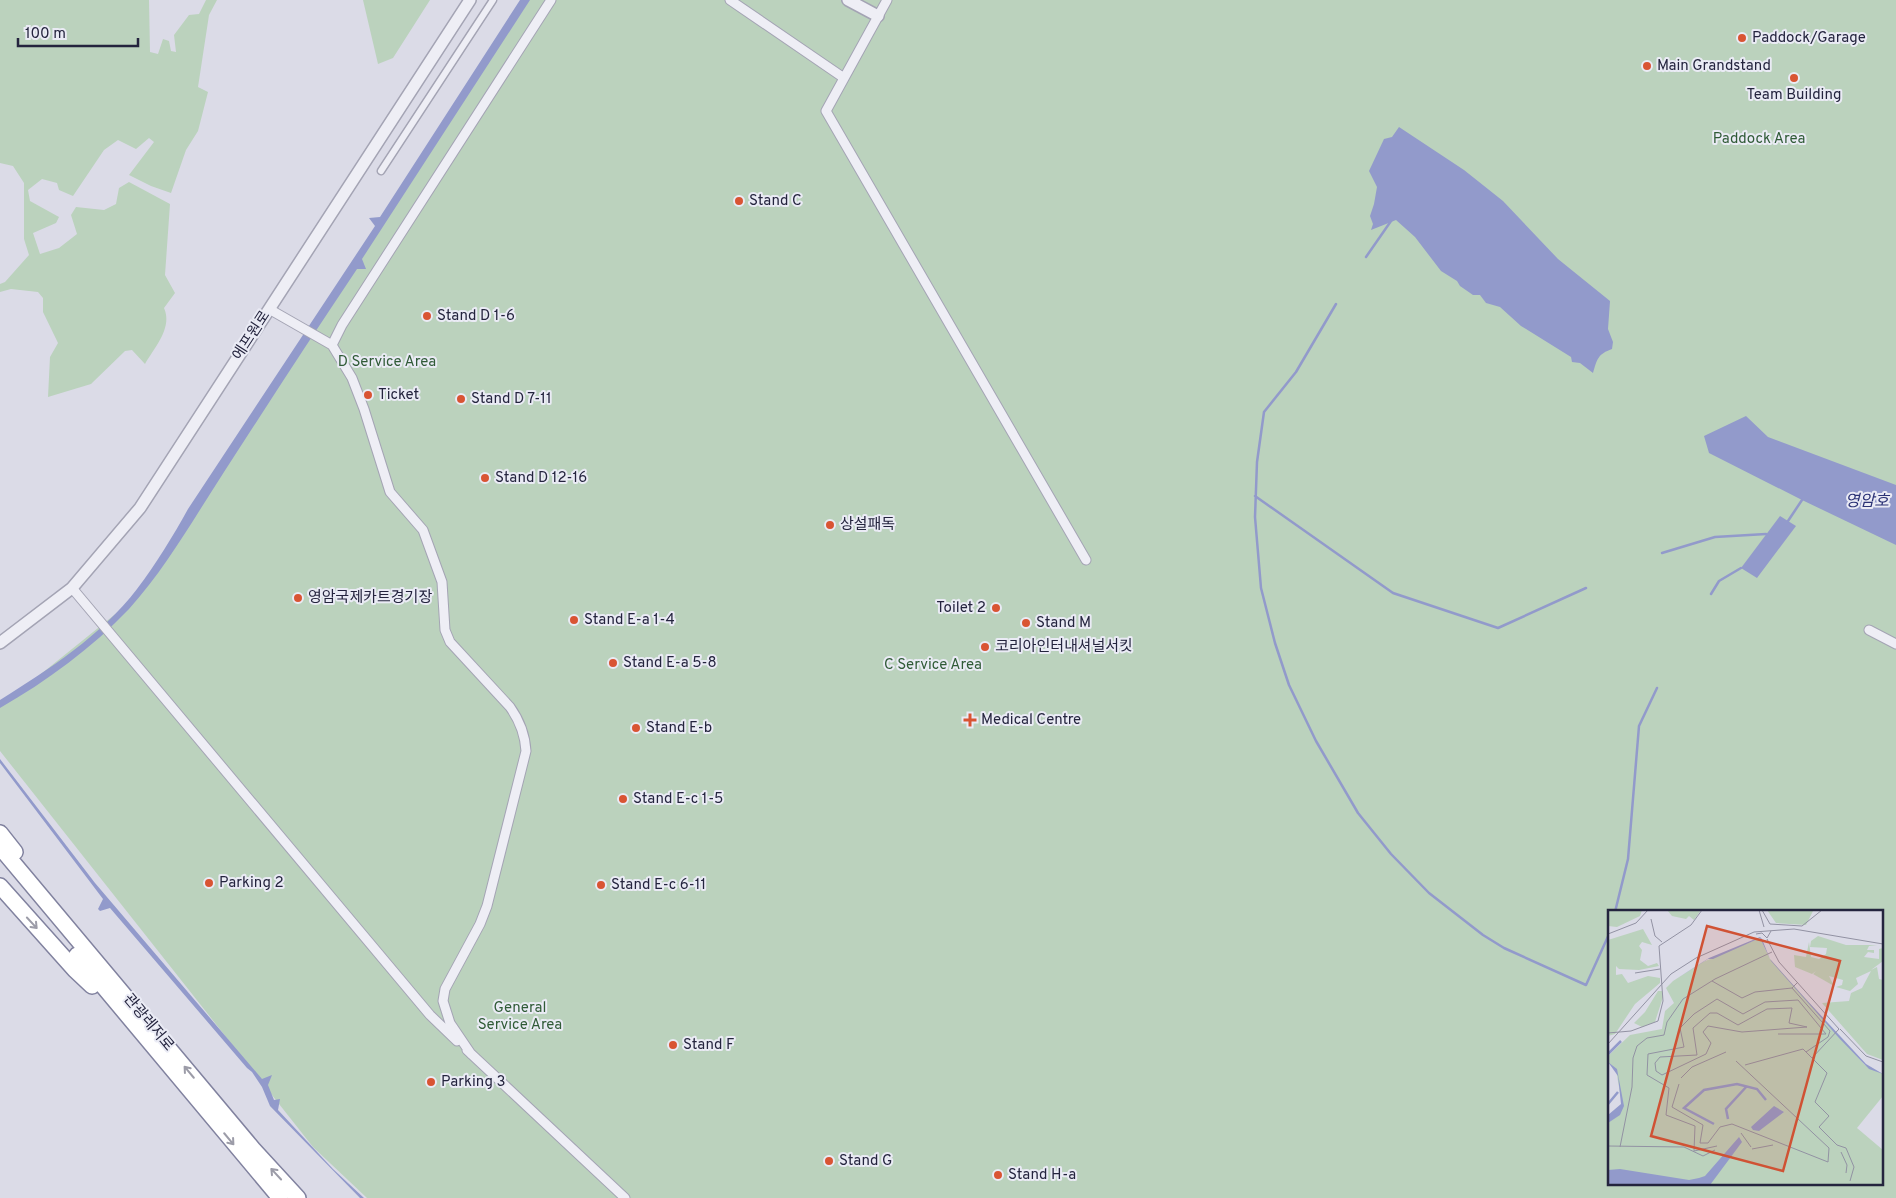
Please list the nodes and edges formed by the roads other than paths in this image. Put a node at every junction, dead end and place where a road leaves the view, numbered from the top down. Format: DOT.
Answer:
graph roads {
  1 [pos="470,0"];
  2 [pos="492,0"];
  3 [pos="551,0"];
  4 [pos="730,0"];
  5 [pos="848,0"];
  6 [pos="887,0"];
  7 [pos="878,16"];
  8 [pos="844,78"];
  9 [pos="381,171"];
  10 [pos="269,309"];
  11 [pos="332,344"];
  12 [pos="1086,560"];
  13 [pos="72,588"];
  14 [pos="1869,630"];
  15 [pos="0,643"];
  16 [pos="1896,644"];
  17 [pos="0,833"];
  18 [pos="0,847"];
  19 [pos="0,862"];
  20 [pos="0,886"];
  21 [pos="445,989"];
  22 [pos="421,1004"];
  23 [pos="143,1026"];
  24 [pos="471,1054"];
  25 [pos="249,1154"];
  26 [pos="280,1198"];
  27 [pos="298,1198"];
  28 [pos="625,1198"];
  1 -- 10 [label="street, 에프원로"];
  2 -- 9 [label="street"];
  3 -- 11 [label="street"];
  4 -- 8 [label="street"];
  5 -- 7 [label="street"];
  6 -- 7 [label="street"];
  7 -- 8 [label="street"];
  8 -- 12 [label="street"];
  10 -- 11 [label="street"];
  10 -- 13 [label="street, 에프원로"];
  11 -- 21 [label="street"];
  13 -- 15 [label="street, 에프원로"];
  13 -- 22 [label="street"];
  14 -- 16 [label="street"];
  17 -- 23 [label="highway"];
  18 -- 23 [label="highway, 관광레저로"];
  19 -- 23 [label="highway, 관광레저로"];
  20 -- 23 [label="highway, one-way"];
  21 -- 22 [label="street"];
  21 -- 24 [label="street"];
  22 -- 24 [label="street"];
  23 -- 25 [label="highway, 관광레저로"];
  24 -- 28 [label="street"];
  25 -- 26 [label="highway, 관광레저로"];
  27 -- 25 [label="highway, 관광레저로, one-way"];
}
